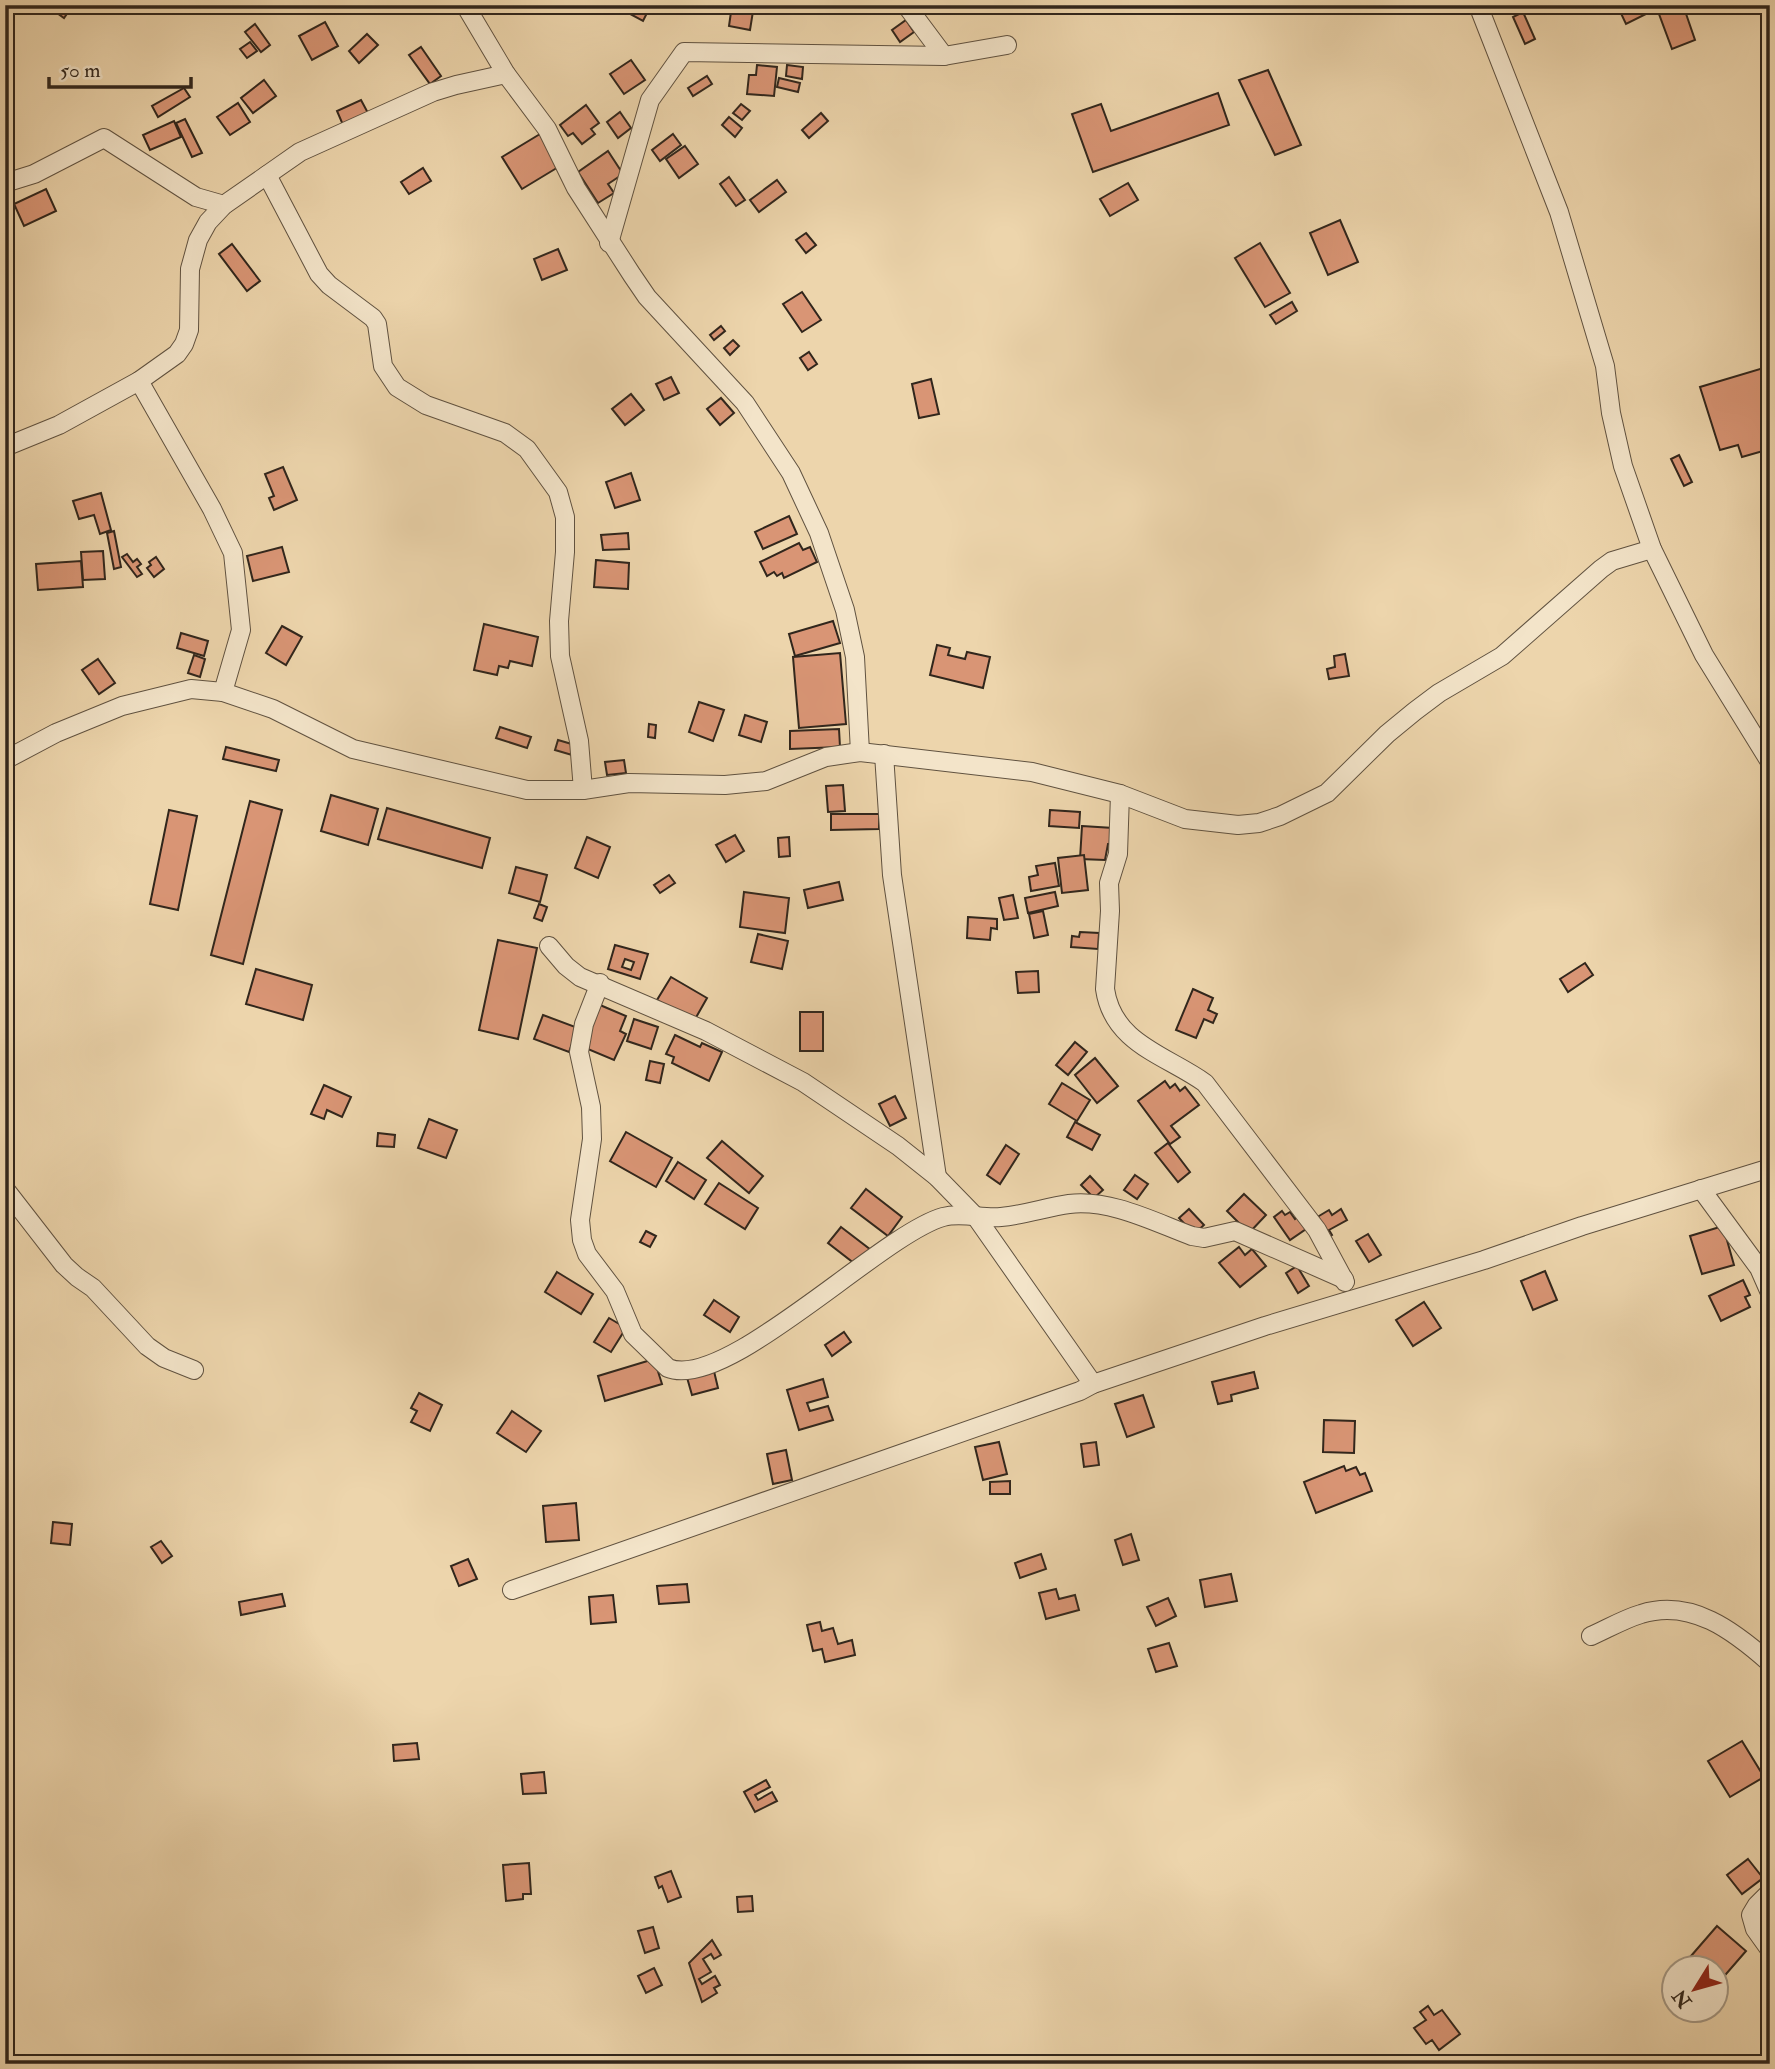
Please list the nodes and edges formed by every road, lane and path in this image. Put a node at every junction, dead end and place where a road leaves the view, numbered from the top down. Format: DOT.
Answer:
graph roads {
  1 [pos="465,5"];
  2 [pos="906,5"];
  3 [pos="1478,5"];
  4 [pos="1007,45"];
  5 [pos="944,56"];
  6 [pos="506,74"];
  7 [pos="267,174"];
  8 [pos="5,183"];
  9 [pos="224,205"];
  10 [pos="609,243"];
  11 [pos="139,381"];
  12 [pos="5,447"];
  13 [pos="1652,549"];
  14 [pos="223,692"];
  15 [pos="860,752"];
  16 [pos="884,754"];
  17 [pos="5,760"];
  18 [pos="1770,762"];
  19 [pos="583,790"];
  20 [pos="1120,794"];
  21 [pos="549,946"];
  22 [pos="600,983"];
  23 [pos="1770,1168"];
  24 [pos="937,1177"];
  25 [pos="5,1189"];
  26 [pos="1701,1189"];
  27 [pos="976,1217"];
  28 [pos="1344,1279"];
  29 [pos="1770,1293"];
  30 [pos="1354,1297"];
  31 [pos="194,1370"];
  32 [pos="1093,1384"];
  33 [pos="512,1590"];
  34 [pos="1591,1636"];
  35 [pos="1770,1663"];
  36 [pos="1770,1892"];
  37 [pos="1770,1950"];
  1 -- 6 [label="street"];
  2 -- 5 [label="street"];
  3 -- 13 [label="street"];
  4 -- 5 [label="street"];
  5 -- 10 [label="street"];
  6 -- 7 [label="street"];
  6 -- 10 [label="street"];
  7 -- 9 [label="street"];
  7 -- 19 [label="street"];
  8 -- 9 [label="street"];
  9 -- 11 [label="street"];
  10 -- 15 [label="street"];
  11 -- 12 [label="street"];
  11 -- 14 [label="street"];
  13 -- 18 [label="street"];
  13 -- 20 [label="street"];
  14 -- 17 [label="street"];
  14 -- 19 [label="street"];
  15 -- 16 [label="street"];
  15 -- 19 [label="street"];
  16 -- 20 [label="street"];
  16 -- 24 [label="street"];
  20 -- 28 [label="street"];
  21 -- 22 [label="street"];
  22 -- 24 [label="street"];
  22 -- 27 [label="street"];
  23 -- 26 [label="street"];
  24 -- 27 [label="street"];
  25 -- 31 [label="street"];
  26 -- 29 [label="street"];
  26 -- 30 [label="street"];
  27 -- 28 [label="street"];
  27 -- 32 [label="street"];
  28 -- 30 [label="street"];
  30 -- 32 [label="street"];
  32 -- 33 [label="street"];
  34 -- 35 [label="street"];
  36 -- 37 [label="street"];
}
